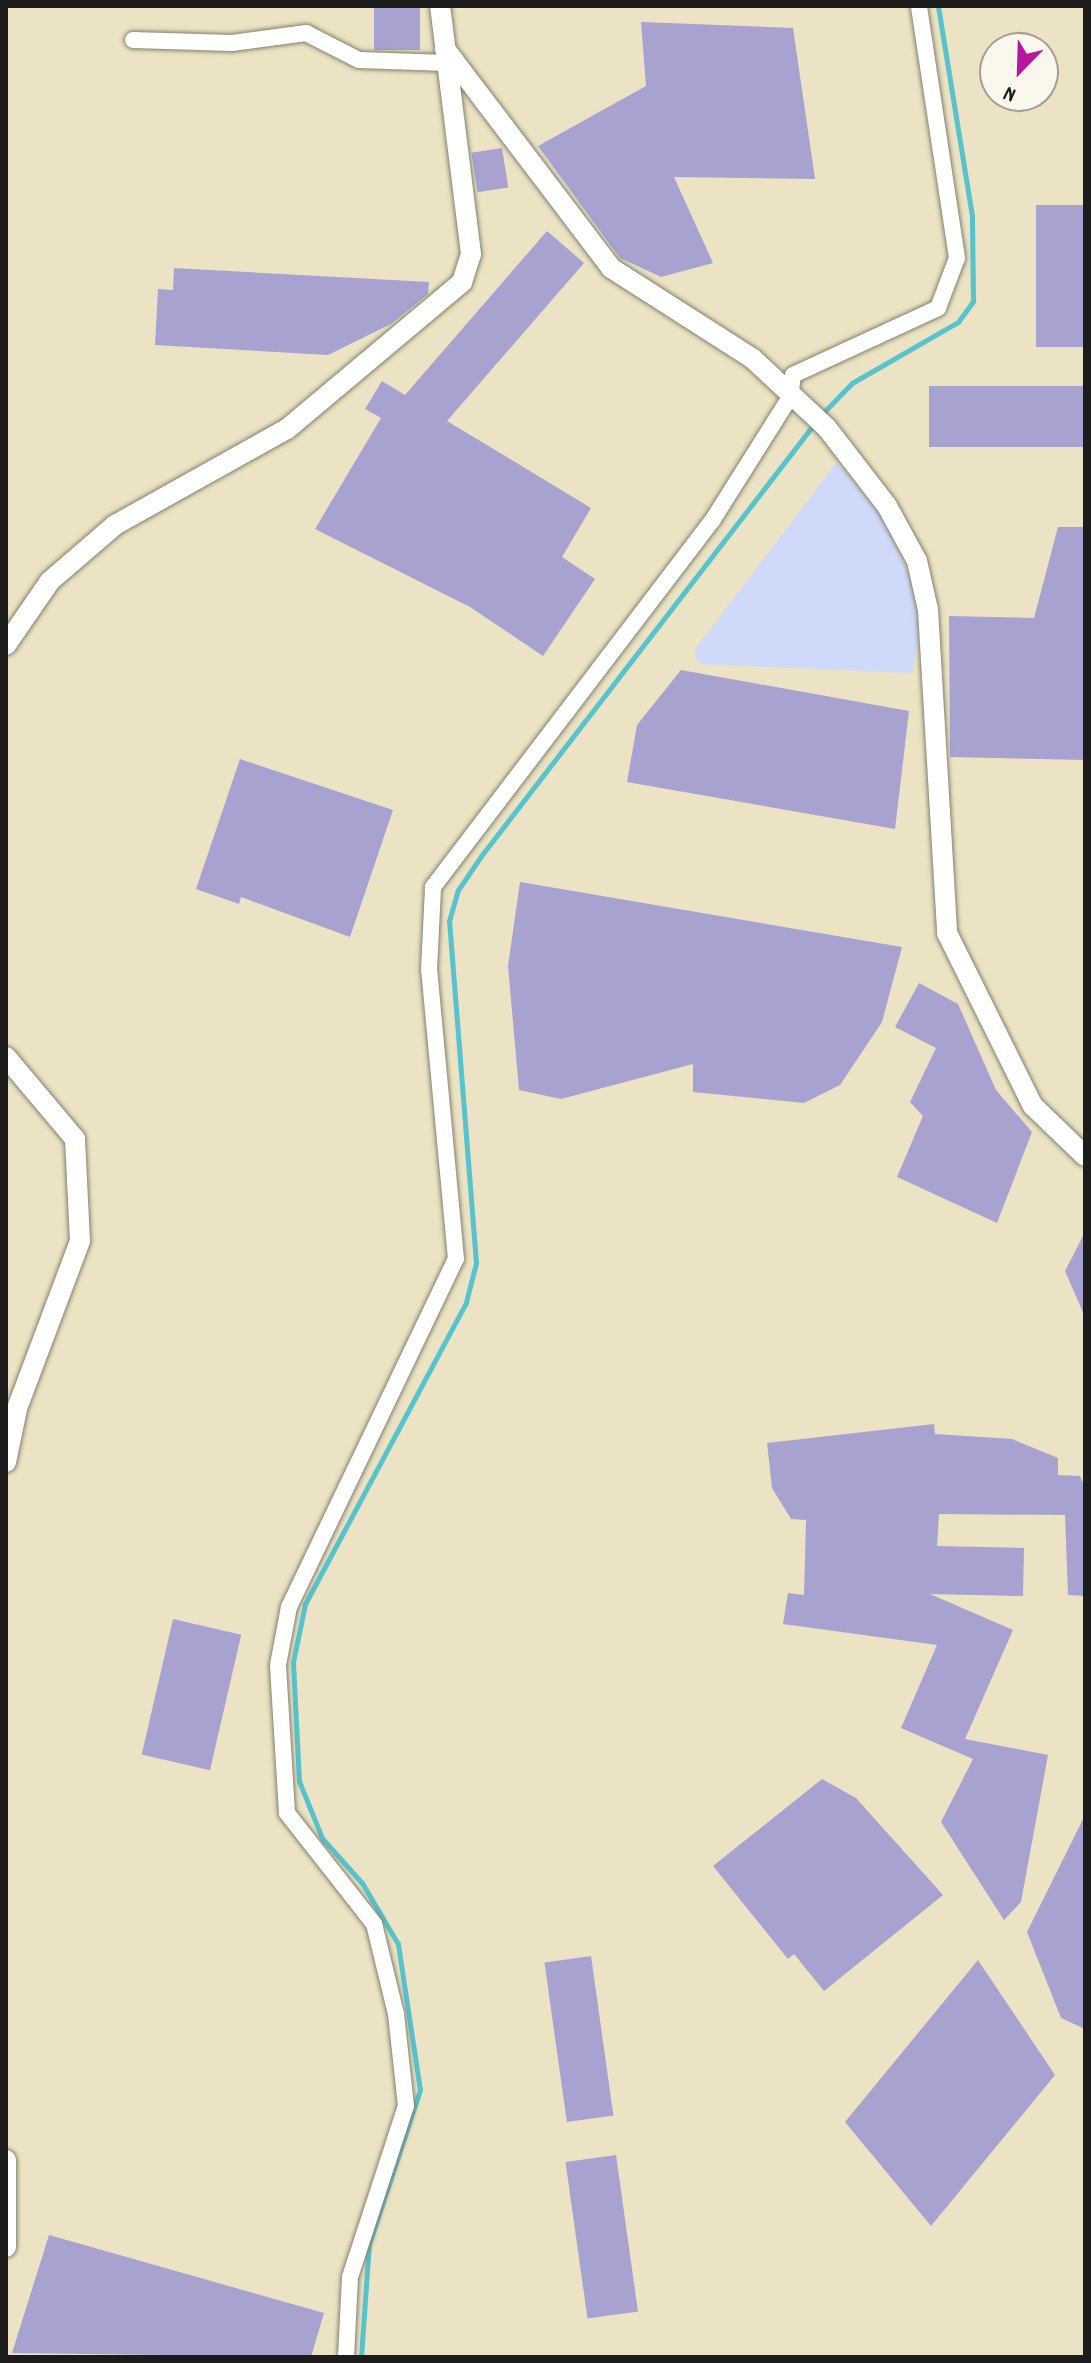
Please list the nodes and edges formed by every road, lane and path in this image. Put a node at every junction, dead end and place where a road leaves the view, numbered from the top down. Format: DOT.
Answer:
graph roads {
  1 [pos="440,6"];
  2 [pos="919,6"];
  3 [pos="133,40"];
  4 [pos="446,56"];
  5 [pos="795,400"];
  6 [pos="6,645"];
  7 [pos="6,1057"];
  8 [pos="1085,1156"];
  9 [pos="6,1462"];
  10 [pos="6,2160"];
  11 [pos="6,2247"];
  12 [pos="346,2357"];
  1 -- 4 [label="street"];
  2 -- 5 [label="street"];
  3 -- 4 [label="street"];
  4 -- 5 [label="street"];
  4 -- 6 [label="street"];
  5 -- 8 [label="street"];
  5 -- 12 [label="street"];
  7 -- 9 [label="street"];
  10 -- 11 [label="street"];
}
